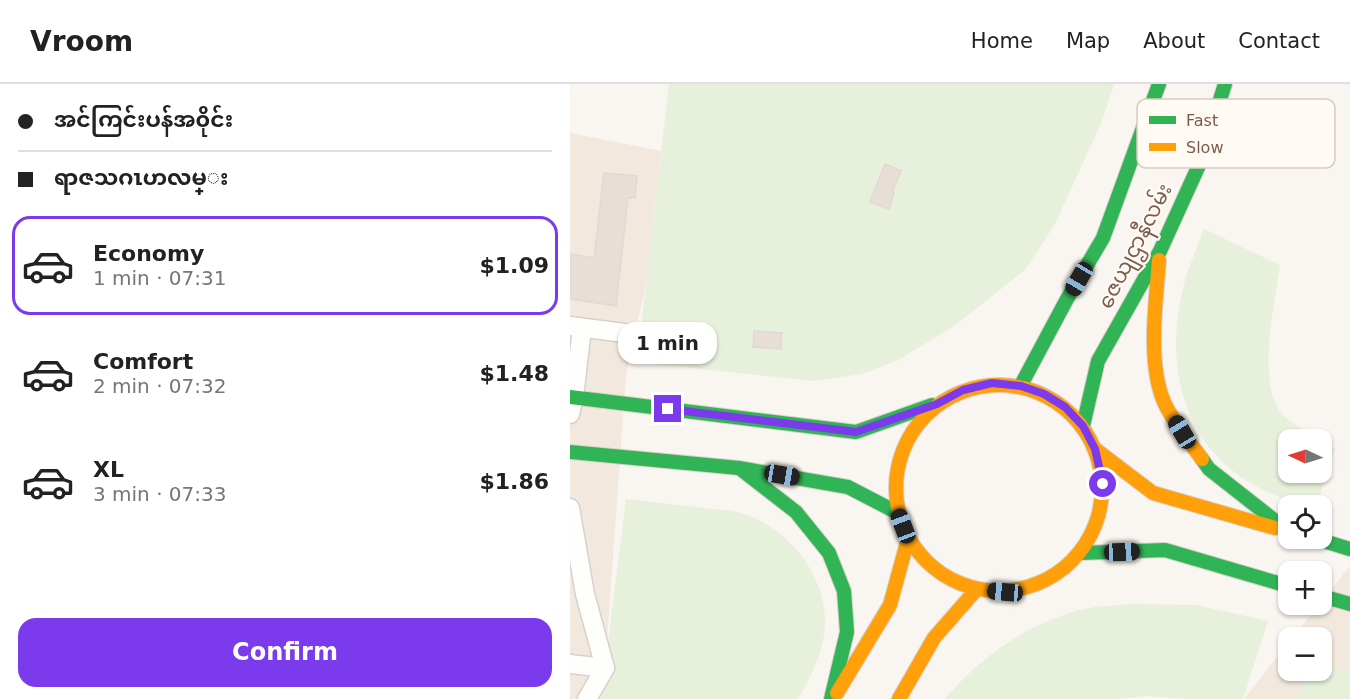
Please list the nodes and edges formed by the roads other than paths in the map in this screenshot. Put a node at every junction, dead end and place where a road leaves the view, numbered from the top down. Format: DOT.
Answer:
graph roads {
  1 [pos="1160,84"];
  2 [pos="1225,84"];
  3 [pos="1154,99"];
  4 [pos="1220,99"];
  5 [pos="1137,146"];
  6 [pos="1198,168"];
  7 [pos="1160,251"];
  8 [pos="576,327"];
  9 [pos="624,333"];
  10 [pos="1021,386"];
  11 [pos="571,402"];
  12 [pos="937,404"];
  13 [pos="1083,426"];
  14 [pos="1095,449"];
  15 [pos="570,452"];
  16 [pos="739,468"];
  17 [pos="570,508"];
  18 [pos="898,513"];
  19 [pos="1278,523"];
  20 [pos="1278,528"];
  21 [pos="908,539"];
  22 [pos="1332,544"];
  23 [pos="1350,549"];
  24 [pos="1080,553"];
  25 [pos="1278,583"];
  26 [pos="976,590"];
  27 [pos="1332,599"];
  28 [pos="1350,604"];
  29 [pos="570,664"];
  30 [pos="605,668"];
  31 [pos="586,699"];
  32 [pos="832,699"];
  33 [pos="899,699"];
  1 -- 3 [label="main road, ဇေယျဌာနီလမ်း"];
  2 -- 4 [label="main road, ဇေယျဌာနီလမ်း"];
  5 -- 10 [label="main road, ဇေယျဌာနီလမ်း"];
  6 -- 7 [label="main road, ဇေယျဌာနီလမ်း"];
  7 -- 13 [label="main road, ဇေယျဌာနီလမ်း"];
  7 -- 19 [label="main road"];
  8 -- 9 [label="street"];
  8 -- 11 [label="street"];
  10 -- 12 [label="main road"];
  10 -- 13 [label="main road"];
  11 -- 12 [label="main road"];
  12 -- 18 [label="main road"];
  13 -- 14 [label="main road"];
  14 -- 20 [label="main road"];
  14 -- 24 [label="main road"];
  15 -- 16 [label="main road"];
  16 -- 18 [label="main road"];
  16 -- 32 [label="main road"];
  17 -- 30 [label="street"];
  18 -- 21 [label="main road"];
  21 -- 26 [label="main road"];
  21 -- 32 [label="main road"];
  22 -- 23 [label="main road"];
  24 -- 25 [label="main road"];
  24 -- 26 [label="main road"];
  26 -- 33 [label="main road"];
  27 -- 28 [label="main road"];
  29 -- 30 [label="street"];
  30 -- 31 [label="street"];
}
